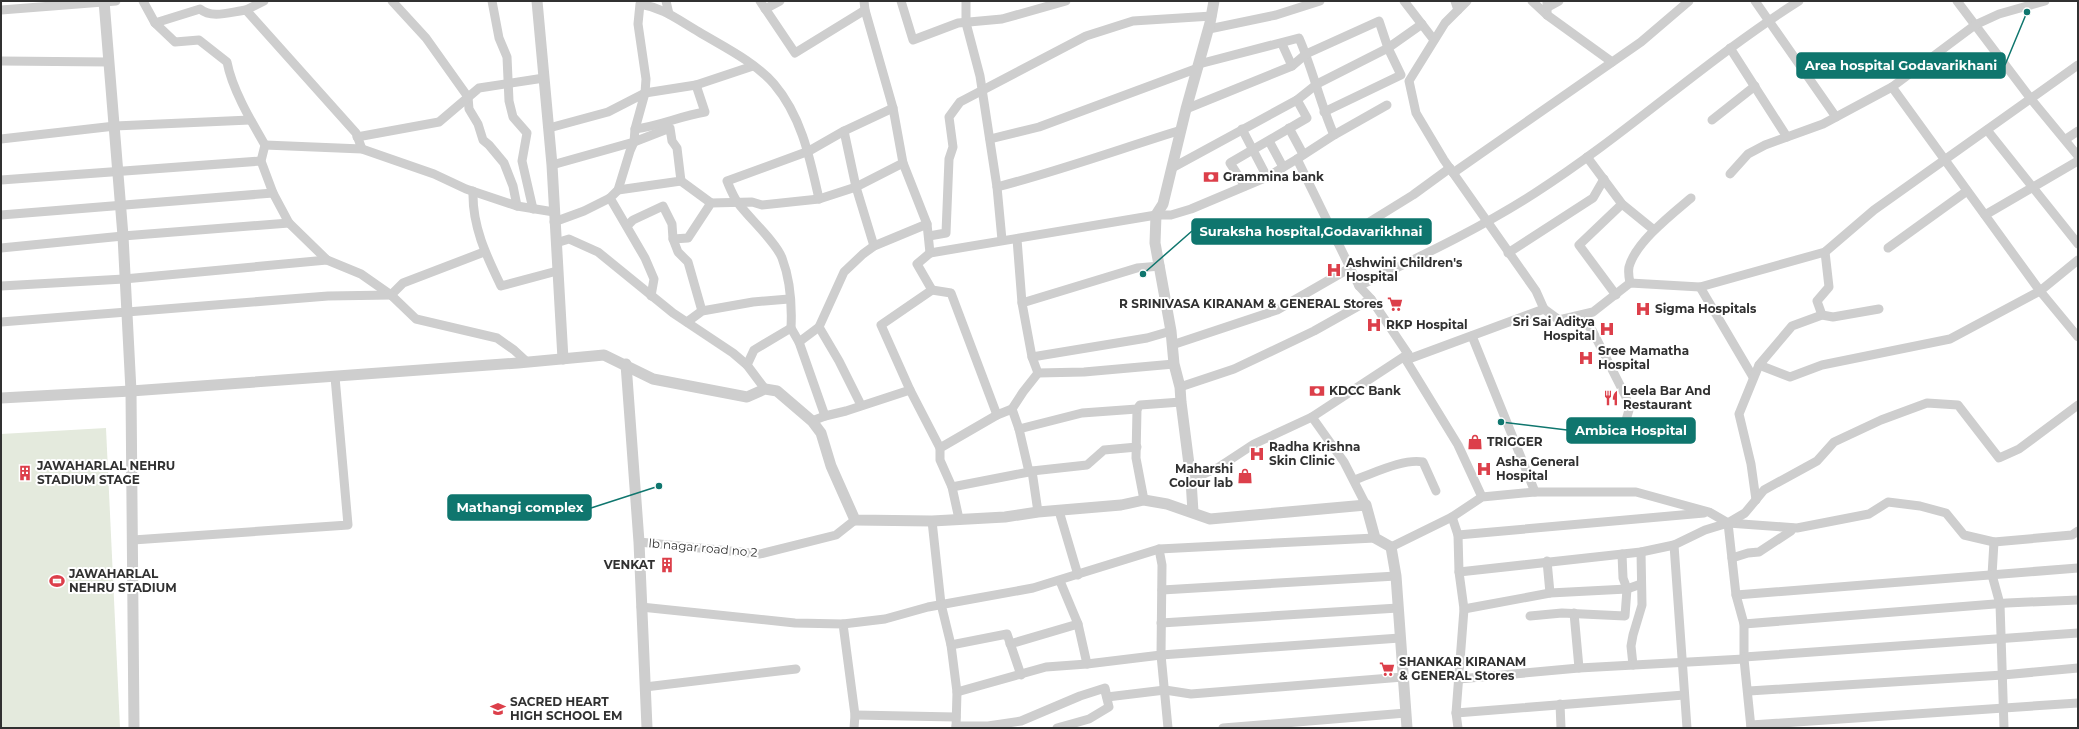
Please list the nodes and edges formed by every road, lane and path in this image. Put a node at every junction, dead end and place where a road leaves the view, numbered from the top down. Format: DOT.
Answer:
graph roads {
  1 [pos="108,1"];
  2 [pos="143,1"];
  3 [pos="264,1"];
  4 [pos="392,1"];
  5 [pos="492,1"];
  6 [pos="537,1"];
  7 [pos="666,1"];
  8 [pos="780,1"];
  9 [pos="901,1"];
  10 [pos="966,1"];
  11 [pos="1066,1"];
  12 [pos="1214,1"];
  13 [pos="1320,1"];
  14 [pos="1404,1"];
  15 [pos="1455,1"];
  16 [pos="1467,1"];
  17 [pos="1532,1"];
  18 [pos="1559,1"];
  19 [pos="1689,1"];
  20 [pos="1755,1"];
  21 [pos="1799,1"];
  22 [pos="1957,1"];
  23 [pos="2045,1"];
  24 [pos="636,3"];
  25 [pos="762,5"];
  26 [pos="865,5"];
  27 [pos="1547,8"];
  28 [pos="1,10"];
  29 [pos="246,10"];
  30 [pos="1458,10"];
  31 [pos="669,14"];
  32 [pos="1212,16"];
  33 [pos="1769,20"];
  34 [pos="155,23"];
  35 [pos="966,23"];
  36 [pos="1422,24"];
  37 [pos="1974,25"];
  38 [pos="1209,29"];
  39 [pos="1434,40"];
  40 [pos="1282,44"];
  41 [pos="1388,48"];
  42 [pos="1730,48"];
  43 [pos="1306,54"];
  44 [pos="1,61"];
  45 [pos="109,62"];
  46 [pos="1612,62"];
  47 [pos="2078,65"];
  48 [pos="753,66"];
  49 [pos="1198,66"];
  50 [pos="1292,66"];
  51 [pos="544,78"];
  52 [pos="508,83"];
  53 [pos="1316,84"];
  54 [pos="696,85"];
  55 [pos="1755,86"];
  56 [pos="1892,86"];
  57 [pos="982,89"];
  58 [pos="645,93"];
  59 [pos="468,97"];
  60 [pos="2031,99"];
  61 [pos="1297,100"];
  62 [pos="1386,105"];
  63 [pos="893,108"];
  64 [pos="1186,109"];
  65 [pos="1324,112"];
  66 [pos="1836,117"];
  67 [pos="250,120"];
  68 [pos="1712,120"];
  69 [pos="669,125"];
  70 [pos="115,126"];
  71 [pos="549,128"];
  72 [pos="1289,128"];
  73 [pos="635,129"];
  74 [pos="1242,129"];
  75 [pos="1181,130"];
  76 [pos="1987,130"];
  77 [pos="844,131"];
  78 [pos="2078,131"];
  79 [pos="1334,135"];
  80 [pos="357,137"];
  81 [pos="1787,137"];
  82 [pos="990,139"];
  83 [pos="2066,139"];
  84 [pos="1,140"];
  85 [pos="1270,141"];
  86 [pos="634,142"];
  87 [pos="265,145"];
  88 [pos="362,149"];
  89 [pos="1254,150"];
  90 [pos="809,151"];
  91 [pos="2078,156"];
  92 [pos="1300,157"];
  93 [pos="1587,157"];
  94 [pos="1944,160"];
  95 [pos="261,161"];
  96 [pos="2078,161"];
  97 [pos="903,163"];
  98 [pos="552,165"];
  99 [pos="1283,167"];
  100 [pos="1172,168"];
  101 [pos="1451,170"];
  102 [pos="117,173"];
  103 [pos="1730,174"];
  104 [pos="1267,177"];
  105 [pos="1604,179"];
  106 [pos="1,180"];
  107 [pos="680,181"];
  108 [pos="1245,186"];
  109 [pos="856,187"];
  110 [pos="997,187"];
  111 [pos="2034,188"];
  112 [pos="618,190"];
  113 [pos="473,191"];
  114 [pos="1967,191"];
  115 [pos="273,193"];
  116 [pos="610,198"];
  117 [pos="1691,198"];
  118 [pos="819,199"];
  119 [pos="737,202"];
  120 [pos="711,203"];
  121 [pos="1622,204"];
  122 [pos="119,206"];
  123 [pos="517,206"];
  124 [pos="532,209"];
  125 [pos="1,215"];
  126 [pos="1156,215"];
  127 [pos="1985,215"];
  128 [pos="554,217"];
  129 [pos="1488,222"];
  130 [pos="289,223"];
  131 [pos="927,224"];
  132 [pos="627,226"];
  133 [pos="1654,230"];
  134 [pos="123,236"];
  135 [pos="929,236"];
  136 [pos="673,239"];
  137 [pos="1017,239"];
  138 [pos="1002,240"];
  139 [pos="1337,242"];
  140 [pos="556,243"];
  141 [pos="2078,244"];
  142 [pos="874,246"];
  143 [pos="1,248"];
  144 [pos="1888,248"];
  145 [pos="484,252"];
  146 [pos="1825,252"];
  147 [pos="930,253"];
  148 [pos="1508,253"];
  149 [pos="327,260"];
  150 [pos="2078,260"];
  151 [pos="1160,266"];
  152 [pos="1350,268"];
  153 [pos="558,271"];
  154 [pos="124,279"];
  155 [pos="1630,283"];
  156 [pos="1,286"];
  157 [pos="1360,286"];
  158 [pos="1700,287"];
  159 [pos="932,290"];
  160 [pos="2040,291"];
  161 [pos="391,295"];
  162 [pos="1616,295"];
  163 [pos="651,296"];
  164 [pos="789,299"];
  165 [pos="1371,299"];
  166 [pos="1022,303"];
  167 [pos="1879,308"];
  168 [pos="1544,310"];
  169 [pos="126,311"];
  170 [pos="702,311"];
  171 [pos="1822,315"];
  172 [pos="1574,317"];
  173 [pos="1,322"];
  174 [pos="687,322"];
  175 [pos="820,327"];
  176 [pos="791,328"];
  177 [pos="1171,330"];
  178 [pos="1472,336"];
  179 [pos="2078,337"];
  180 [pos="799,342"];
  181 [pos="1172,345"];
  182 [pos="1032,357"];
  183 [pos="1407,357"];
  184 [pos="563,359"];
  185 [pos="527,362"];
  186 [pos="626,364"];
  187 [pos="1174,364"];
  188 [pos="747,365"];
  189 [pos="1759,365"];
  190 [pos="1038,373"];
  191 [pos="334,376"];
  192 [pos="1753,376"];
  193 [pos="1180,387"];
  194 [pos="766,389"];
  195 [pos="910,390"];
  196 [pos="131,391"];
  197 [pos="1,398"];
  198 [pos="1181,402"];
  199 [pos="2078,404"];
  200 [pos="861,405"];
  201 [pos="1012,409"];
  202 [pos="1137,409"];
  203 [pos="997,415"];
  204 [pos="825,416"];
  205 [pos="1312,417"];
  206 [pos="812,421"];
  207 [pos="1624,427"];
  208 [pos="1019,429"];
  209 [pos="1137,447"];
  210 [pos="940,448"];
  211 [pos="1031,471"];
  212 [pos="1191,480"];
  213 [pos="1354,480"];
  214 [pos="952,487"];
  215 [pos="1436,491"];
  216 [pos="1535,492"];
  217 [pos="1482,497"];
  218 [pos="1144,500"];
  219 [pos="1756,500"];
  220 [pos="1366,505"];
  221 [pos="1058,511"];
  222 [pos="1038,512"];
  223 [pos="1193,512"];
  224 [pos="1709,512"];
  225 [pos="1452,517"];
  226 [pos="959,518"];
  227 [pos="855,520"];
  228 [pos="932,521"];
  229 [pos="1728,523"];
  230 [pos="1792,528"];
  231 [pos="2078,531"];
  232 [pos="1458,535"];
  233 [pos="1374,538"];
  234 [pos="133,540"];
  235 [pos="639,542"];
  236 [pos="1994,542"];
  237 [pos="1674,545"];
  238 [pos="1391,547"];
  239 [pos="1159,549"];
  240 [pos="1641,552"];
  241 [pos="1622,554"];
  242 [pos="1732,558"];
  243 [pos="1547,561"];
  244 [pos="2078,568"];
  245 [pos="1459,572"];
  246 [pos="1992,575"];
  247 [pos="1078,576"];
  248 [pos="1396,576"];
  249 [pos="1060,581"];
  250 [pos="1641,584"];
  251 [pos="1627,589"];
  252 [pos="1162,590"];
  253 [pos="1550,593"];
  254 [pos="1736,595"];
  255 [pos="2078,600"];
  256 [pos="941,604"];
  257 [pos="2000,604"];
  258 [pos="641,608"];
  259 [pos="1398,608"];
  260 [pos="1464,608"];
  261 [pos="1574,613"];
  262 [pos="1530,616"];
  263 [pos="1161,623"];
  264 [pos="843,624"];
  265 [pos="1078,624"];
  266 [pos="1744,624"];
  267 [pos="2078,633"];
  268 [pos="1400,638"];
  269 [pos="2000,638"];
  270 [pos="1010,644"];
  271 [pos="951,645"];
  272 [pos="1161,655"];
  273 [pos="1744,658"];
  274 [pos="1682,662"];
  275 [pos="1087,664"];
  276 [pos="1633,665"];
  277 [pos="1579,668"];
  278 [pos="2078,668"];
  279 [pos="796,669"];
  280 [pos="1021,675"];
  281 [pos="2003,675"];
  282 [pos="1403,677"];
  283 [pos="1460,679"];
  284 [pos="645,687"];
  285 [pos="1165,690"];
  286 [pos="1749,691"];
  287 [pos="957,692"];
  288 [pos="1106,693"];
  289 [pos="1684,695"];
  290 [pos="2078,703"];
  291 [pos="1560,704"];
  292 [pos="2003,708"];
  293 [pos="1456,712"];
  294 [pos="1406,713"];
  295 [pos="855,715"];
  296 [pos="956,724"];
  297 [pos="1751,727"];
  298 [pos="134,728"];
  299 [pos="647,728"];
  300 [pos="854,728"];
  301 [pos="1057,728"];
  302 [pos="1168,728"];
  303 [pos="1223,728"];
  304 [pos="1407,728"];
  305 [pos="1458,728"];
  306 [pos="1561,728"];
  307 [pos="1687,728"];
  308 [pos="2004,728"];
  1 -- 28 [label="street"];
  1 -- 45 [label="street"];
  2 -- 34 [label="street"];
  3 -- 29 [label="street"];
  4 -- 59 [label="street"];
  5 -- 52 [label="street"];
  6 -- 51 [label="street"];
  7 -- 31 [label="street"];
  8 -- 25 [label="street"];
  9 -- 35 [label="street"];
  10 -- 35 [label="street"];
  11 -- 35 [label="street"];
  12 -- 32 [label="street"];
  13 -- 38 [label="street"];
  14 -- 36 [label="street"];
  15 -- 30 [label="street"];
  16 -- 30 [label="street"];
  17 -- 27 [label="street"];
  18 -- 27 [label="street"];
  19 -- 46 [label="street"];
  20 -- 33 [label="street"];
  21 -- 33 [label="street"];
  22 -- 37 [label="street"];
  23 -- 37 [label="street"];
  24 -- 31 [label="street"];
  24 -- 58 [label="street"];
  25 -- 26 [label="street"];
  26 -- 63 [label="street"];
  27 -- 46 [label="street"];
  29 -- 34 [label="street"];
  29 -- 80 [label="street"];
  30 -- 39 [label="street"];
  31 -- 48 [label="street"];
  32 -- 38 [label="street"];
  32 -- 57 [label="street"];
  33 -- 42 [label="street"];
  33 -- 66 [label="street"];
  34 -- 67 [label="street"];
  35 -- 57 [label="street"];
  36 -- 39 [label="street"];
  36 -- 41 [label="street"];
  37 -- 56 [label="street"];
  37 -- 60 [label="street"];
  38 -- 49 [label="street"];
  39 -- 101 [label="street"];
  40 -- 43 [label="street"];
  40 -- 49 [label="street"];
  40 -- 50 [label="street"];
  41 -- 43 [label="street"];
  41 -- 53 [label="street"];
  41 -- 65 [label="street"];
  42 -- 55 [label="street"];
  42 -- 93 [label="street"];
  43 -- 50 [label="street"];
  43 -- 53 [label="street"];
  44 -- 45 [label="street"];
  45 -- 70 [label="street"];
  46 -- 101 [label="street"];
  47 -- 60 [label="street"];
  48 -- 54 [label="street"];
  48 -- 90 [label="street"];
  49 -- 64 [label="street"];
  49 -- 82 [label="street"];
  50 -- 64 [label="street"];
  51 -- 52 [label="street"];
  51 -- 71 [label="street"];
  52 -- 59 [label="street"];
  52 -- 124 [label="street"];
  53 -- 61 [label="street"];
  53 -- 65 [label="street"];
  54 -- 58 [label="street"];
  54 -- 69 [label="street"];
  55 -- 68 [label="street"];
  55 -- 81 [label="street"];
  56 -- 66 [label="street"];
  56 -- 94 [label="street"];
  57 -- 82 [label="street"];
  57 -- 135 [label="street"];
  58 -- 71 [label="street"];
  58 -- 73 [label="street"];
  59 -- 80 [label="street"];
  59 -- 123 [label="street"];
  60 -- 76 [label="street"];
  60 -- 83 [label="street"];
  61 -- 72 [label="street"];
  61 -- 74 [label="street"];
  62 -- 79 [label="street"];
  63 -- 77 [label="street"];
  63 -- 97 [label="street"];
  64 -- 75 [label="street"];
  65 -- 79 [label="street"];
  66 -- 81 [label="street"];
  67 -- 70 [label="street"];
  67 -- 87 [label="street"];
  69 -- 73 [label="street"];
  69 -- 86 [label="street"];
  69 -- 107 [label="street"];
  70 -- 84 [label="street"];
  70 -- 102 [label="street"];
  71 -- 98 [label="street"];
  72 -- 85 [label="street"];
  72 -- 92 [label="street"];
  73 -- 86 [label="street"];
  74 -- 89 [label="street"];
  74 -- 100 [label="street"];
  75 -- 100 [label="street"];
  75 -- 110 [label="street"];
  76 -- 94 [label="street"];
  76 -- 111 [label="street"];
  77 -- 90 [label="street"];
  77 -- 109 [label="street"];
  78 -- 83 [label="street"];
  79 -- 92 [label="street"];
  80 -- 88 [label="street"];
  81 -- 103 [label="street"];
  82 -- 110 [label="street"];
  83 -- 91 [label="street"];
  85 -- 89 [label="street"];
  85 -- 99 [label="street"];
  86 -- 98 [label="street"];
  86 -- 112 [label="street"];
  87 -- 88 [label="street"];
  87 -- 95 [label="street"];
  88 -- 113 [label="street"];
  89 -- 104 [label="street"];
  89 -- 108 [label="street"];
  90 -- 118 [label="street"];
  90 -- 119 [label="street"];
  92 -- 99 [label="street"];
  92 -- 139 [label="street"];
  93 -- 105 [label="street"];
  93 -- 129 [label="street"];
  94 -- 114 [label="street"];
  94 -- 146 [label="street"];
  95 -- 102 [label="street"];
  95 -- 115 [label="street"];
  96 -- 111 [label="street"];
  97 -- 109 [label="street"];
  97 -- 131 [label="street"];
  98 -- 128 [label="street"];
  99 -- 104 [label="street"];
  100 -- 126 [label="street"];
  101 -- 129 [label="street"];
  101 -- 139 [label="street"];
  102 -- 106 [label="street"];
  102 -- 122 [label="street"];
  104 -- 108 [label="street"];
  105 -- 121 [label="street"];
  105 -- 148 [label="street"];
  107 -- 112 [label="street"];
  107 -- 120 [label="street"];
  108 -- 126 [label="street"];
  109 -- 118 [label="street"];
  109 -- 142 [label="street"];
  110 -- 138 [label="street"];
  111 -- 127 [label="street"];
  111 -- 141 [label="street"];
  112 -- 116 [label="street"];
  113 -- 123 [label="street"];
  113 -- 145 [label="street"];
  114 -- 127 [label="street"];
  114 -- 144 [label="street"];
  115 -- 122 [label="street"];
  115 -- 130 [label="street"];
  116 -- 128 [label="street"];
  116 -- 132 [label="street"];
  117 -- 133 [label="street"];
  118 -- 119 [label="street"];
  119 -- 120 [label="street"];
  119 -- 164 [label="street"];
  120 -- 136 [label="street"];
  121 -- 133 [label="street"];
  121 -- 162 [label="street"];
  122 -- 125 [label="street"];
  122 -- 134 [label="street"];
  123 -- 124 [label="street"];
  124 -- 128 [label="street"];
  126 -- 137 [label="street"];
  126 -- 151 [label="street"];
  127 -- 160 [label="street"];
  128 -- 140 [label="street"];
  129 -- 148 [label="street"];
  129 -- 157 [label="street"];
  130 -- 134 [label="street"];
  130 -- 149 [label="street"];
  131 -- 135 [label="street"];
  131 -- 142 [label="street"];
  132 -- 136 [label="street"];
  132 -- 163 [label="street"];
  133 -- 155 [label="street"];
  134 -- 143 [label="street"];
  134 -- 154 [label="street"];
  135 -- 147 [label="street"];
  136 -- 170 [label="street"];
  137 -- 138 [label="street"];
  137 -- 166 [label="street"];
  138 -- 147 [label="street"];
  139 -- 152 [label="street"];
  140 -- 153 [label="street"];
  140 -- 163 [label="street"];
  142 -- 175 [label="street"];
  145 -- 153 [label="street"];
  145 -- 161 [label="street"];
  146 -- 158 [label="street"];
  146 -- 171 [label="street"];
  147 -- 159 [label="street"];
  148 -- 168 [label="street"];
  149 -- 154 [label="street"];
  149 -- 161 [label="street"];
  150 -- 160 [label="street"];
  151 -- 166 [label="street"];
  151 -- 177 [label="street"];
  152 -- 157 [label="street"];
  152 -- 181 [label="street"];
  153 -- 184 [label="street"];
  154 -- 156 [label="street"];
  154 -- 169 [label="street"];
  155 -- 158 [label="street"];
  155 -- 162 [label="street"];
  157 -- 165 [label="street"];
  158 -- 192 [label="street"];
  159 -- 195 [label="street"];
  159 -- 203 [label="street"];
  160 -- 179 [label="street"];
  160 -- 189 [label="street"];
  161 -- 169 [label="street"];
  161 -- 185 [label="street"];
  162 -- 172 [label="street"];
  163 -- 174 [label="street"];
  164 -- 170 [label="street"];
  164 -- 176 [label="street"];
  165 -- 183 [label="street"];
  165 -- 193 [label="street"];
  166 -- 182 [label="street"];
  167 -- 171 [label="street"];
  168 -- 172 [label="street"];
  168 -- 178 [label="street"];
  169 -- 173 [label="street"];
  169 -- 196 [label="street"];
  170 -- 174 [label="street"];
  171 -- 189 [label="street"];
  172 -- 207 [label="street"];
  174 -- 188 [label="street"];
  175 -- 180 [label="street"];
  175 -- 200 [label="street"];
  176 -- 180 [label="street"];
  176 -- 188 [label="street"];
  177 -- 181 [label="street"];
  177 -- 182 [label="street"];
  178 -- 183 [label="street"];
  178 -- 216 [label="street"];
  180 -- 204 [label="street"];
  181 -- 187 [label="street"];
  182 -- 190 [label="street"];
  183 -- 205 [label="street"];
  183 -- 217 [label="street"];
  184 -- 185 [label="street"];
  184 -- 186 [label="street"];
  185 -- 191 [label="street"];
  186 -- 194 [label="street"];
  186 -- 235 [label="street"];
  187 -- 190 [label="street"];
  187 -- 193 [label="street"];
  188 -- 194 [label="street"];
  189 -- 192 [label="street"];
  190 -- 201 [label="street"];
  191 -- 196 [label="street"];
  191 -- 234 [label="street"];
  192 -- 219 [label="street"];
  193 -- 198 [label="street"];
  194 -- 206 [label="street"];
  195 -- 200 [label="street"];
  195 -- 210 [label="street"];
  196 -- 197 [label="street"];
  196 -- 234 [label="street"];
  198 -- 202 [label="street"];
  198 -- 212 [label="street"];
  199 -- 219 [label="street"];
  200 -- 204 [label="street"];
  201 -- 203 [label="street"];
  201 -- 208 [label="street"];
  202 -- 208 [label="street"];
  202 -- 209 [label="street"];
  203 -- 210 [label="street"];
  204 -- 206 [label="street"];
  205 -- 212 [label="street"];
  205 -- 213 [label="street"];
  206 -- 227 [label="street"];
  208 -- 211 [label="street"];
  209 -- 211 [label="street"];
  209 -- 218 [label="street"];
  210 -- 214 [label="street"];
  211 -- 214 [label="street"];
  211 -- 222 [label="street"];
  212 -- 223 [label="street"];
  213 -- 215 [label="street"];
  213 -- 220 [label="street"];
  214 -- 226 [label="street"];
  216 -- 217 [label="street"];
  216 -- 224 [label="street"];
  217 -- 225 [label="street"];
  218 -- 221 [label="street"];
  218 -- 223 [label="street"];
  219 -- 229 [label="street"];
  220 -- 223 [label="street"];
  220 -- 233 [label="street"];
  221 -- 222 [label="street"];
  221 -- 247 [label="street"];
  222 -- 226 [label="street"];
  224 -- 229 [label="street"];
  224 -- 232 [label="street"];
  225 -- 232 [label="street"];
  225 -- 238 [label="street"];
  226 -- 228 [label="street"];
  227 -- 228 [label="street"];
  227 -- 235 [label="street, lb nagar road no 2"];
  228 -- 256 [label="street"];
  229 -- 230 [label="street"];
  229 -- 237 [label="street"];
  229 -- 242 [label="street"];
  230 -- 236 [label="street"];
  230 -- 242 [label="street"];
  231 -- 236 [label="street"];
  232 -- 245 [label="street"];
  233 -- 238 [label="street"];
  233 -- 239 [label="street"];
  234 -- 298 [label="street"];
  235 -- 258 [label="street"];
  236 -- 246 [label="street"];
  237 -- 240 [label="street"];
  237 -- 274 [label="street"];
  238 -- 248 [label="street"];
  239 -- 247 [label="street"];
  239 -- 252 [label="street"];
  240 -- 241 [label="street"];
  240 -- 250 [label="street"];
  241 -- 243 [label="street"];
  241 -- 251 [label="street"];
  242 -- 254 [label="street"];
  243 -- 245 [label="street"];
  243 -- 253 [label="street"];
  244 -- 246 [label="street"];
  245 -- 260 [label="street"];
  246 -- 254 [label="street"];
  246 -- 257 [label="street"];
  247 -- 249 [label="street"];
  248 -- 252 [label="street"];
  248 -- 259 [label="street"];
  249 -- 256 [label="street"];
  249 -- 265 [label="street"];
  250 -- 251 [label="street"];
  250 -- 276 [label="street"];
  251 -- 253 [label="street"];
  251 -- 261 [label="street"];
  252 -- 263 [label="street"];
  253 -- 260 [label="street"];
  254 -- 266 [label="street"];
  255 -- 257 [label="street"];
  256 -- 264 [label="street"];
  256 -- 271 [label="street"];
  257 -- 266 [label="street"];
  257 -- 269 [label="street"];
  258 -- 264 [label="street"];
  258 -- 284 [label="street"];
  259 -- 263 [label="street"];
  259 -- 268 [label="street"];
  260 -- 283 [label="street"];
  261 -- 262 [label="street"];
  261 -- 277 [label="street"];
  263 -- 272 [label="street"];
  264 -- 295 [label="street"];
  265 -- 270 [label="street"];
  265 -- 275 [label="street"];
  266 -- 273 [label="street"];
  267 -- 269 [label="street"];
  268 -- 272 [label="street"];
  268 -- 282 [label="street"];
  269 -- 273 [label="street"];
  269 -- 281 [label="street"];
  270 -- 271 [label="street"];
  270 -- 280 [label="street"];
  271 -- 287 [label="street"];
  272 -- 275 [label="street"];
  272 -- 285 [label="street"];
  273 -- 274 [label="street"];
  273 -- 286 [label="street"];
  274 -- 276 [label="street"];
  274 -- 289 [label="street"];
  275 -- 280 [label="street"];
  276 -- 277 [label="street"];
  277 -- 283 [label="street"];
  278 -- 281 [label="street"];
  279 -- 284 [label="street"];
  280 -- 287 [label="street"];
  281 -- 286 [label="street"];
  281 -- 292 [label="street"];
  282 -- 285 [label="street"];
  282 -- 294 [label="street"];
  283 -- 293 [label="street"];
  284 -- 299 [label="street"];
  285 -- 288 [label="street"];
  285 -- 302 [label="street"];
  286 -- 297 [label="street"];
  287 -- 296 [label="street"];
  288 -- 296 [label="street"];
  288 -- 301 [label="street"];
  289 -- 291 [label="street"];
  289 -- 307 [label="street"];
  290 -- 292 [label="street"];
  291 -- 293 [label="street"];
  291 -- 306 [label="street"];
  292 -- 297 [label="street"];
  292 -- 308 [label="street"];
  293 -- 305 [label="street"];
  294 -- 303 [label="street"];
  294 -- 304 [label="street"];
  295 -- 296 [label="street"];
  295 -- 300 [label="street"];
}
